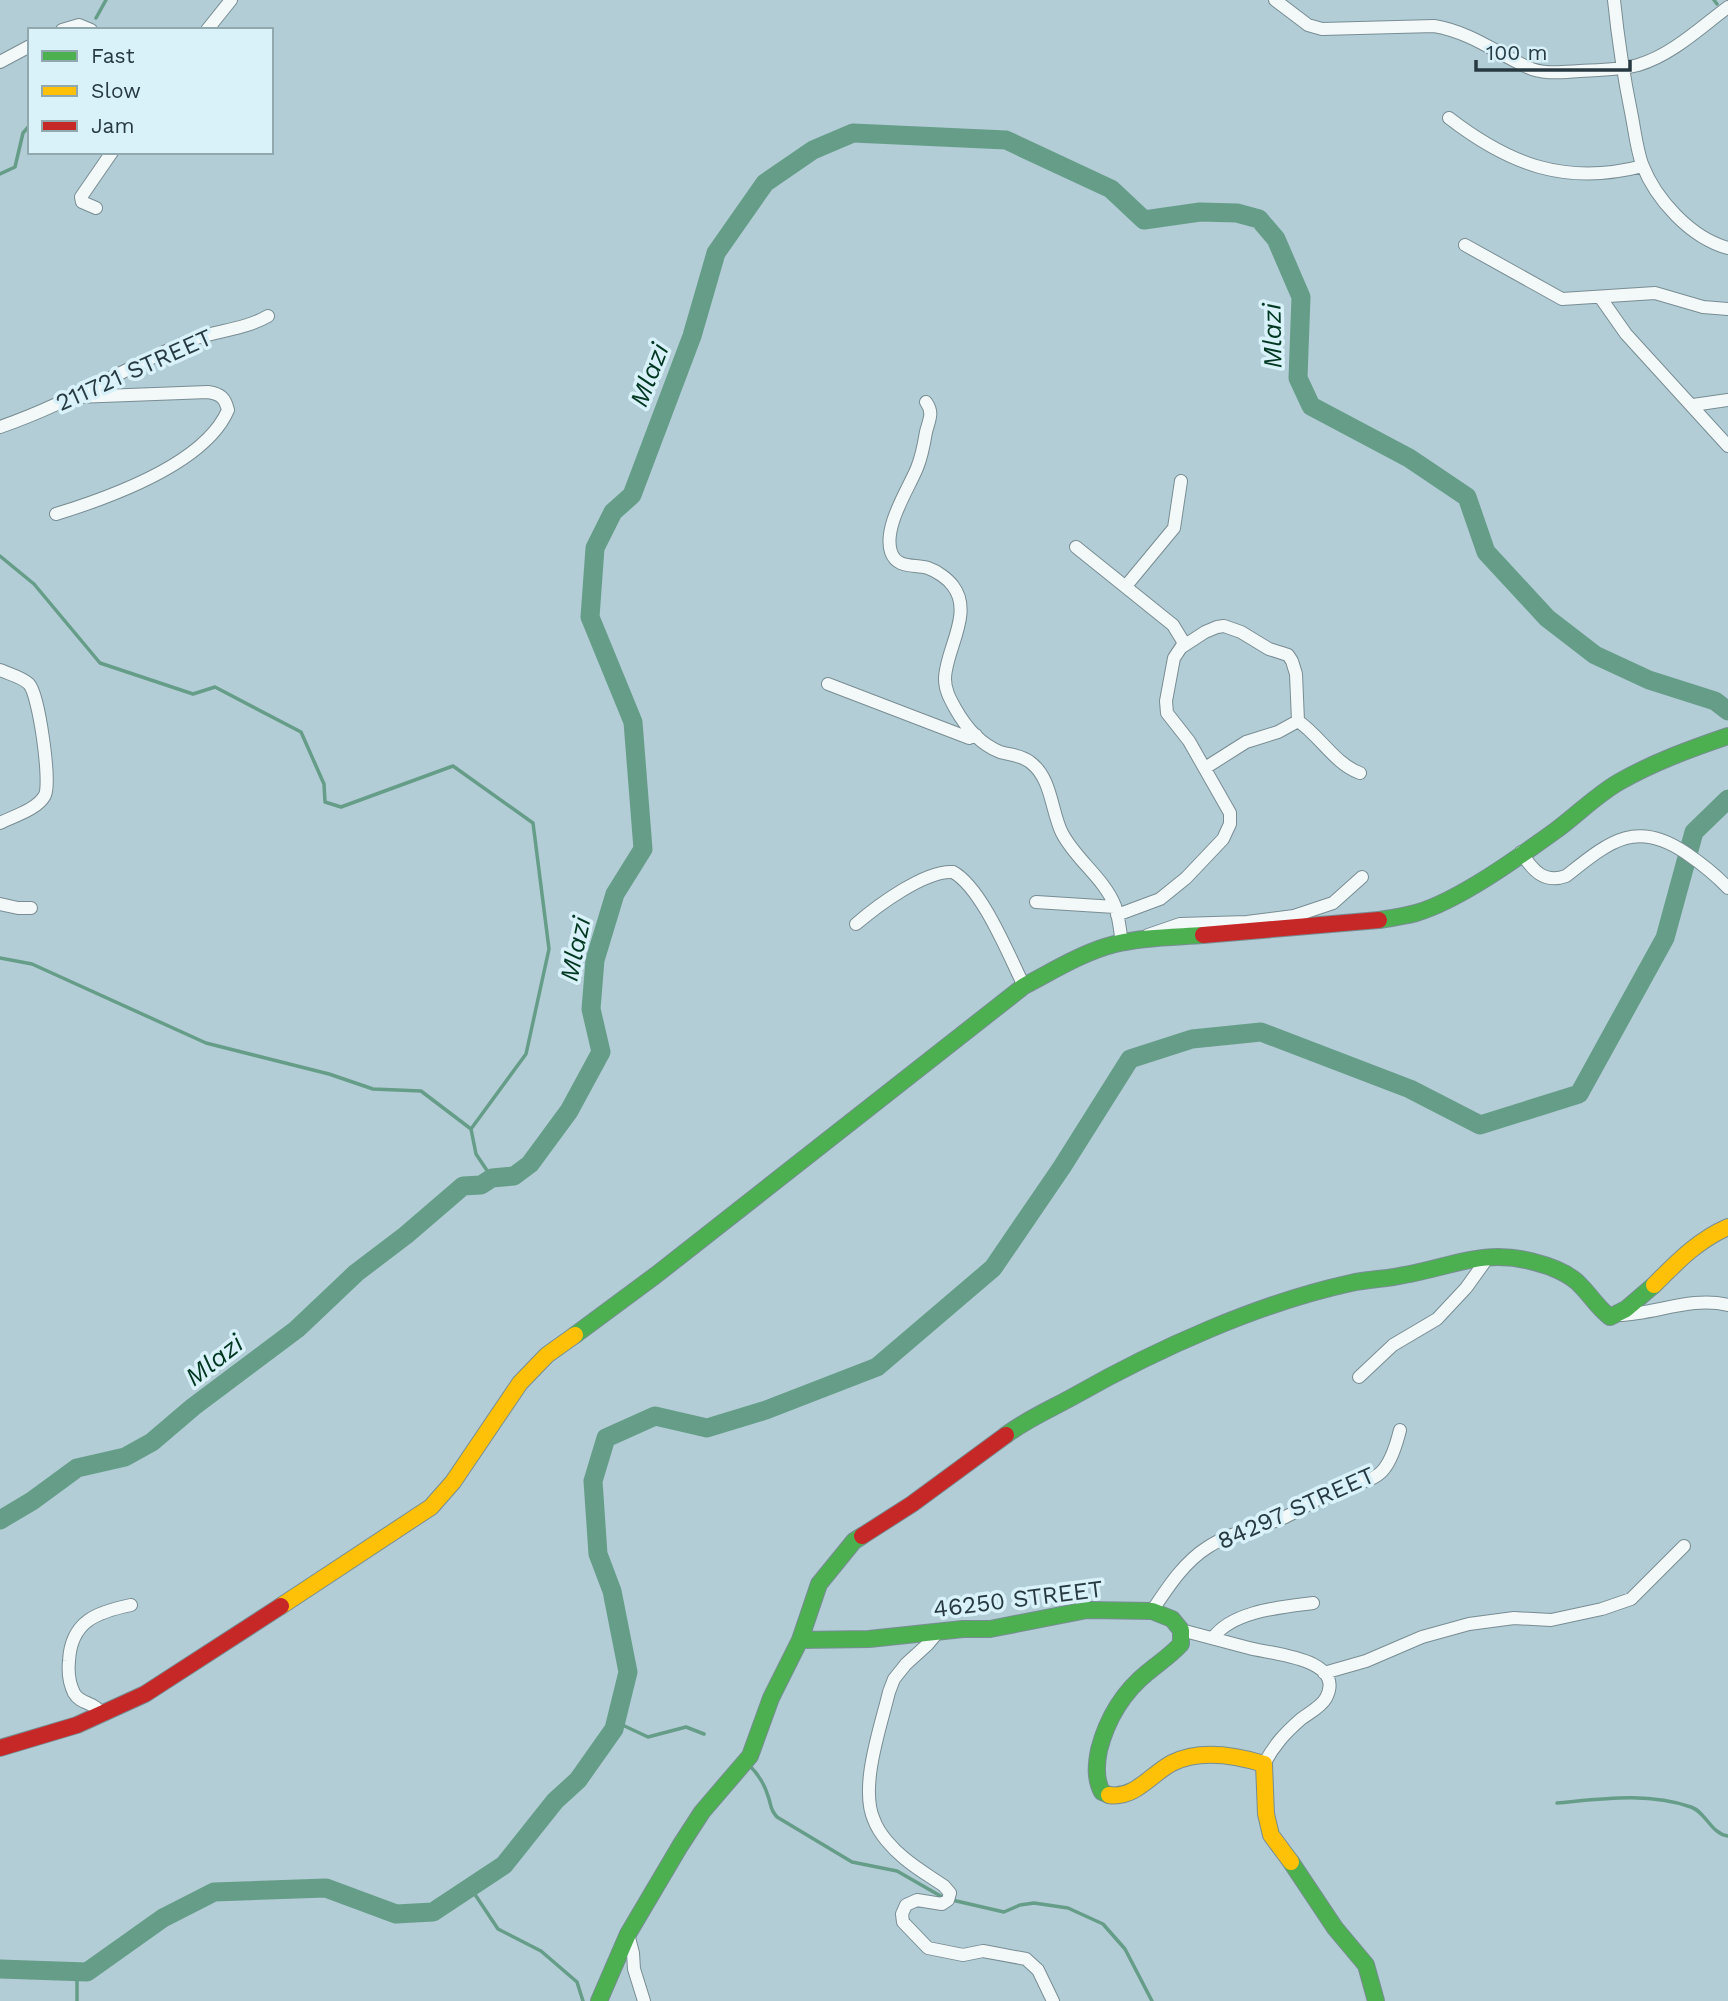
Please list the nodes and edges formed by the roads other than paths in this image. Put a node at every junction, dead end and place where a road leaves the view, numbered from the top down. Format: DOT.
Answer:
graph roads {
  1 [pos="231,0"];
  2 [pos="1275,0"];
  3 [pos="1614,0"];
  4 [pos="1728,7"];
  5 [pos="69,28"];
  6 [pos="86,28"];
  7 [pos="209,28"];
  8 [pos="28,47"];
  9 [pos="0,62"];
  10 [pos="1622,68"];
  11 [pos="1448,118"];
  12 [pos="111,154"];
  13 [pos="1643,166"];
  14 [pos="96,208"];
  15 [pos="1465,245"];
  16 [pos="1728,248"];
  17 [pos="1600,297"];
  18 [pos="1728,309"];
  19 [pos="268,316"];
  20 [pos="76,397"];
  21 [pos="1728,400"];
  22 [pos="926,402"];
  23 [pos="1693,405"];
  24 [pos="0,427"];
  25 [pos="1728,446"];
  26 [pos="1181,481"];
  27 [pos="56,514"];
  28 [pos="1076,547"];
  29 [pos="1126,586"];
  30 [pos="1182,647"];
  31 [pos="0,670"];
  32 [pos="828,684"];
  33 [pos="1298,721"];
  34 [pos="976,735"];
  35 [pos="1728,736"];
  36 [pos="1205,768"];
  37 [pos="1360,773"];
  38 [pos="0,823"];
  39 [pos="1521,852"];
  40 [pos="1363,877"];
  41 [pos="1728,888"];
  42 [pos="1036,902"];
  43 [pos="0,904"];
  44 [pos="31,908"];
  45 [pos="1116,916"];
  46 [pos="856,924"];
  47 [pos="1128,941"];
  48 [pos="1024,986"];
  49 [pos="1728,1227"];
  50 [pos="1489,1256"];
  51 [pos="1728,1305"];
  52 [pos="1615,1315"];
  53 [pos="1359,1377"];
  54 [pos="1400,1430"];
  55 [pos="1684,1546"];
  56 [pos="1313,1603"];
  57 [pos="131,1605"];
  58 [pos="1152,1611"];
  59 [pos="1181,1630"];
  60 [pos="938,1632"];
  61 [pos="1213,1638"];
  62 [pos="800,1640"];
  63 [pos="1324,1672"];
  64 [pos="103,1715"];
  65 [pos="0,1748"];
  66 [pos="1264,1764"];
  67 [pos="628,1934"];
  68 [pos="599,2001"];
  69 [pos="644,2001"];
  70 [pos="1053,2001"];
  71 [pos="1376,2001"];
  1 -- 7 [label="street"];
  2 -- 10 [label="street"];
  3 -- 10 [label="street"];
  4 -- 10 [label="street"];
  5 -- 6 [label="street"];
  8 -- 9 [label="street"];
  10 -- 13 [label="street"];
  11 -- 13 [label="street"];
  12 -- 14 [label="street"];
  13 -- 16 [label="street"];
  15 -- 17 [label="street"];
  17 -- 18 [label="street"];
  17 -- 23 [label="street"];
  19 -- 20 [label="street, 211721 STREET"];
  20 -- 24 [label="street, 211721 STREET"];
  20 -- 27 [label="street"];
  21 -- 23 [label="street"];
  22 -- 34 [label="street"];
  23 -- 25 [label="street"];
  26 -- 29 [label="street"];
  28 -- 29 [label="street"];
  29 -- 30 [label="street"];
  30 -- 33 [label="street"];
  30 -- 36 [label="street"];
  31 -- 38 [label="street"];
  32 -- 34 [label="street"];
  33 -- 36 [label="street"];
  33 -- 37 [label="street"];
  34 -- 45 [label="street"];
  35 -- 39 [label="street"];
  36 -- 45 [label="street"];
  39 -- 41 [label="street"];
  39 -- 47 [label="street"];
  40 -- 47 [label="street"];
  42 -- 45 [label="street"];
  43 -- 44 [label="street"];
  45 -- 47 [label="street"];
  46 -- 48 [label="street"];
  47 -- 48 [label="street"];
  48 -- 64 [label="street"];
  49 -- 52 [label="street"];
  50 -- 52 [label="street"];
  50 -- 53 [label="street"];
  50 -- 62 [label="street"];
  51 -- 52 [label="street"];
  54 -- 58 [label="street, 84297 STREET"];
  55 -- 63 [label="street"];
  56 -- 61 [label="street"];
  57 -- 64 [label="street"];
  58 -- 59 [label="street"];
  58 -- 60 [label="street, 46250 STREET"];
  59 -- 61 [label="street"];
  59 -- 66 [label="street"];
  60 -- 62 [label="street, 46250 STREET"];
  60 -- 70 [label="street"];
  61 -- 63 [label="street"];
  62 -- 67 [label="street"];
  63 -- 66 [label="street"];
  64 -- 65 [label="street"];
  66 -- 71 [label="street"];
  67 -- 68 [label="street"];
  67 -- 69 [label="street"];
}
